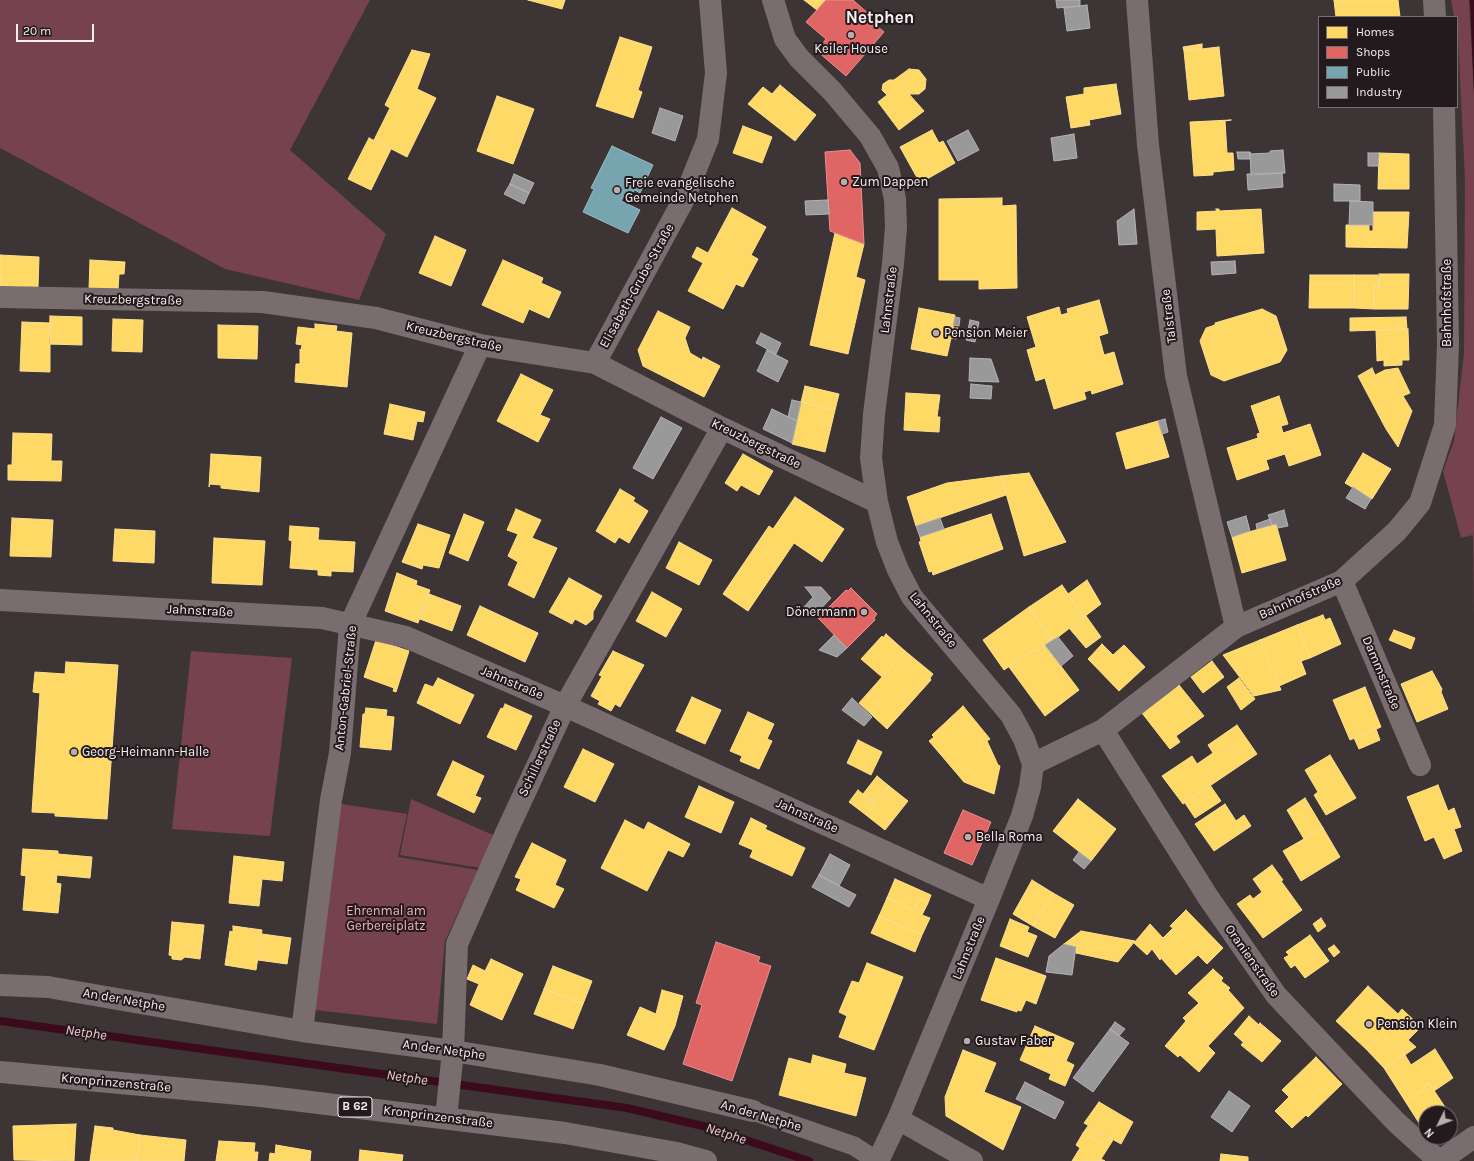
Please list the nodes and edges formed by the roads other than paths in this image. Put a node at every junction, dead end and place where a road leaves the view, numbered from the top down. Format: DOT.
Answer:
graph roads {
  1 [pos="710,0"];
  2 [pos="773,0"];
  3 [pos="1137,0"];
  4 [pos="1434,0"];
  5 [pos="1435,16"];
  6 [pos="1444,108"];
  7 [pos="0,297"];
  8 [pos="480,345"];
  9 [pos="595,363"];
  10 [pos="722,428"];
  11 [pos="877,502"];
  12 [pos="1342,581"];
  13 [pos="0,600"];
  14 [pos="350,624"];
  15 [pos="1236,627"];
  16 [pos="565,706"];
  17 [pos="1103,730"];
  18 [pos="1033,764"];
  19 [pos="1420,765"];
  20 [pos="990,899"];
  21 [pos="0,985"];
  22 [pos="302,1031"];
  23 [pos="452,1060"];
  24 [pos="0,1072"];
  25 [pos="447,1108"];
  26 [pos="753,1111"];
  27 [pos="898,1119"];
  28 [pos="1474,1137"];
  29 [pos="706,1161"];
  30 [pos="878,1161"];
  31 [pos="972,1161"];
  32 [pos="1440,1161"];
  1 -- 9 [label="street, Elisabeth-Grube-Straße"];
  2 -- 11 [label="street, Lahnstraße"];
  3 -- 15 [label="street, Talstraße"];
  4 -- 5 [label="street"];
  6 -- 12 [label="street, Bahnhofstraße"];
  7 -- 8 [label="street, Kreuzbergstraße"];
  8 -- 9 [label="street, Kreuzbergstraße"];
  8 -- 14 [label="street, Anton-Gabriel-Straße"];
  9 -- 10 [label="street, Kreuzbergstraße"];
  10 -- 11 [label="street, Kreuzbergstraße"];
  10 -- 16 [label="street, Schillerstraße"];
  11 -- 18 [label="street, Lahnstraße"];
  12 -- 15 [label="street, Bahnhofstraße"];
  12 -- 19 [label="street, Dammstraße"];
  13 -- 14 [label="street, Jahnstraße"];
  14 -- 16 [label="street, Jahnstraße"];
  14 -- 22 [label="street, Anton-Gabriel-Straße"];
  15 -- 17 [label="street, Bahnhofstraße"];
  16 -- 20 [label="street, Jahnstraße"];
  16 -- 23 [label="street, Schillerstraße"];
  17 -- 18 [label="street, Bahnhofstraße"];
  17 -- 32 [label="street, Oranienstraße"];
  18 -- 20 [label="street, Lahnstraße"];
  20 -- 27 [label="street, Lahnstraße"];
  21 -- 22 [label="street, An der Netphe"];
  22 -- 23 [label="street, An der Netphe"];
  23 -- 25 [label="street, Schillerstraße"];
  23 -- 26 [label="street, An der Netphe"];
  24 -- 25 [label="main road, Kronprinzenstraße / B 62"];
  25 -- 29 [label="main road, Kronprinzenstraße / B 62"];
  26 -- 30 [label="street, An der Netphe"];
  27 -- 30 [label="street, Lahnstraße"];
  27 -- 31 [label="street"];
  28 -- 32 [label="street"];
}
